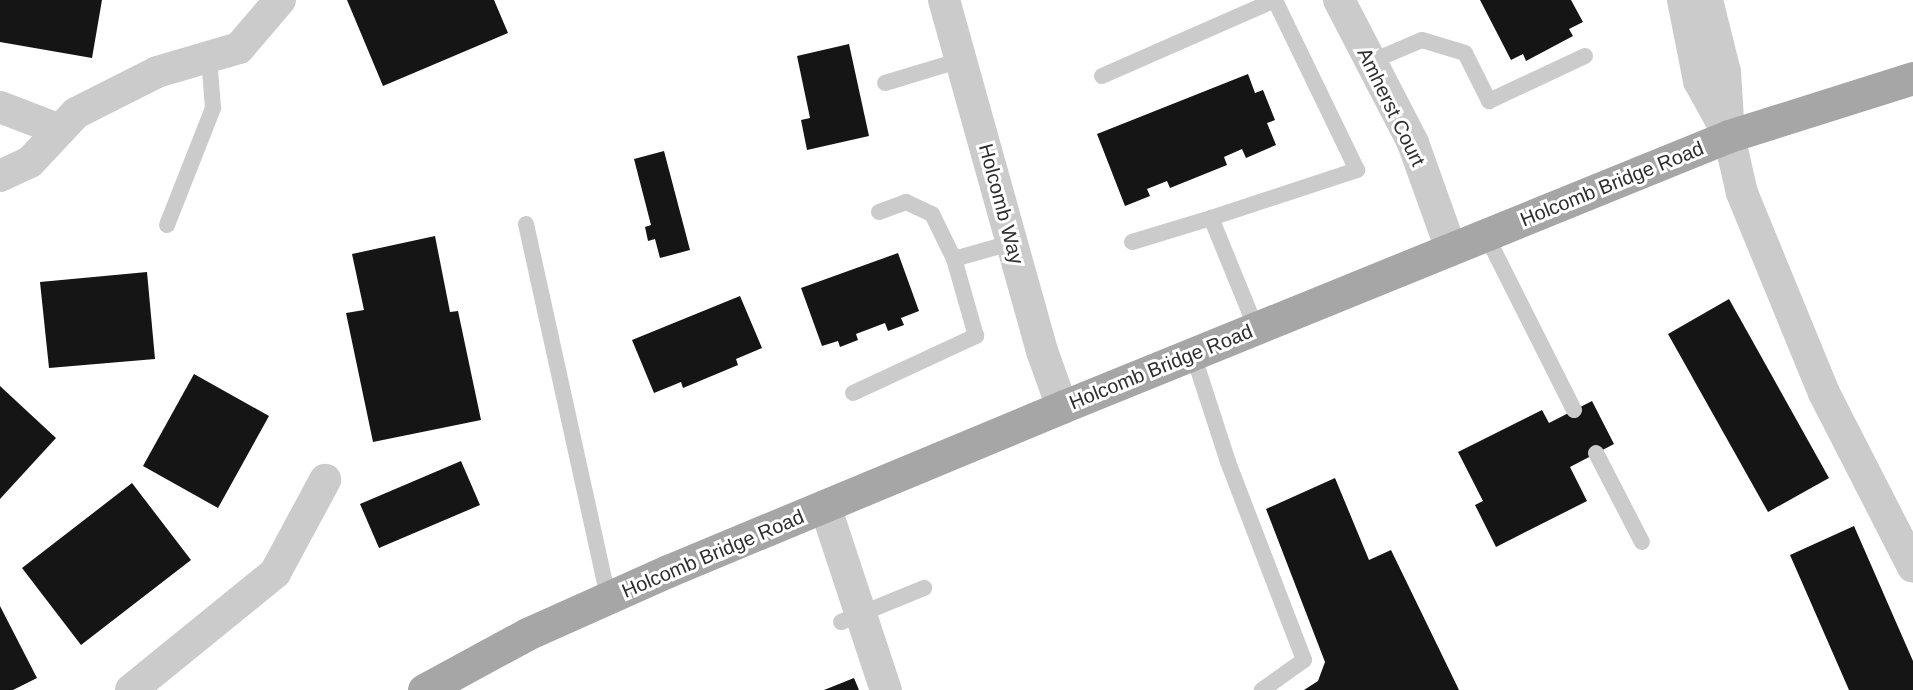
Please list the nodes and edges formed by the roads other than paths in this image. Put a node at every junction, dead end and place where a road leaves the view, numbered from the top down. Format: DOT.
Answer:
graph roads {
  1 [pos="280,0"];
  2 [pos="944,0"];
  3 [pos="1275,0"];
  4 [pos="1339,0"];
  5 [pos="1683,0"];
  6 [pos="1707,0"];
  7 [pos="1585,56"];
  8 [pos="209,57"];
  9 [pos="961,60"];
  10 [pos="1370,62"];
  11 [pos="1102,76"];
  12 [pos="1913,78"];
  13 [pos="885,83"];
  14 [pos="0,107"];
  15 [pos="60,130"];
  16 [pos="1730,136"];
  17 [pos="0,176"];
  18 [pos="879,212"];
  19 [pos="1211,218"];
  20 [pos="526,224"];
  21 [pos="167,225"];
  22 [pos="1486,235"];
  23 [pos="1132,242"];
  24 [pos="1011,243"];
  25 [pos="1451,249"];
  26 [pos="954,260"];
  27 [pos="1256,328"];
  28 [pos="1193,354"];
  29 [pos="853,393"];
  30 [pos="1062,407"];
  31 [pos="1574,410"];
  32 [pos="1596,453"];
  33 [pos="325,480"];
  34 [pos="825,507"];
  35 [pos="1642,542"];
  36 [pos="1913,567"];
  37 [pos="924,588"];
  38 [pos="608,598"];
  39 [pos="850,618"];
  40 [pos="131,690"];
  41 [pos="424,690"];
  42 [pos="886,690"];
  43 [pos="1262,690"];
  1 -- 8 [label="street"];
  2 -- 9 [label="street, Holcomb Way"];
  3 -- 11 [label="lane"];
  3 -- 19 [label="lane"];
  4 -- 10 [label="street, Amherst Court"];
  5 -- 16 [label="street"];
  6 -- 16 [label="street"];
  7 -- 10 [label="lane"];
  8 -- 15 [label="street"];
  8 -- 21 [label="lane"];
  9 -- 13 [label="lane"];
  9 -- 24 [label="street, Holcomb Way"];
  10 -- 25 [label="street, Amherst Court"];
  12 -- 16 [label="main road, Holcomb Bridge Road"];
  14 -- 15 [label="street"];
  15 -- 17 [label="street"];
  16 -- 22 [label="main road, Holcomb Bridge Road"];
  16 -- 36 [label="street"];
  18 -- 26 [label="lane"];
  19 -- 23 [label="lane"];
  19 -- 27 [label="lane"];
  20 -- 38 [label="lane"];
  22 -- 25 [label="main road, Holcomb Bridge Road"];
  22 -- 31 [label="lane"];
  24 -- 26 [label="lane"];
  24 -- 30 [label="street, Holcomb Way"];
  25 -- 27 [label="main road, Holcomb Bridge Road"];
  26 -- 29 [label="lane"];
  27 -- 28 [label="main road, Holcomb Bridge Road"];
  28 -- 30 [label="main road, Holcomb Bridge Road"];
  28 -- 43 [label="lane"];
  30 -- 34 [label="main road, Holcomb Bridge Road"];
  32 -- 35 [label="lane"];
  33 -- 40 [label="street"];
  34 -- 38 [label="main road, Holcomb Bridge Road"];
  34 -- 39 [label="street"];
  37 -- 39 [label="lane"];
  38 -- 41 [label="main road, Holcomb Bridge Road"];
  39 -- 42 [label="street"];
}
